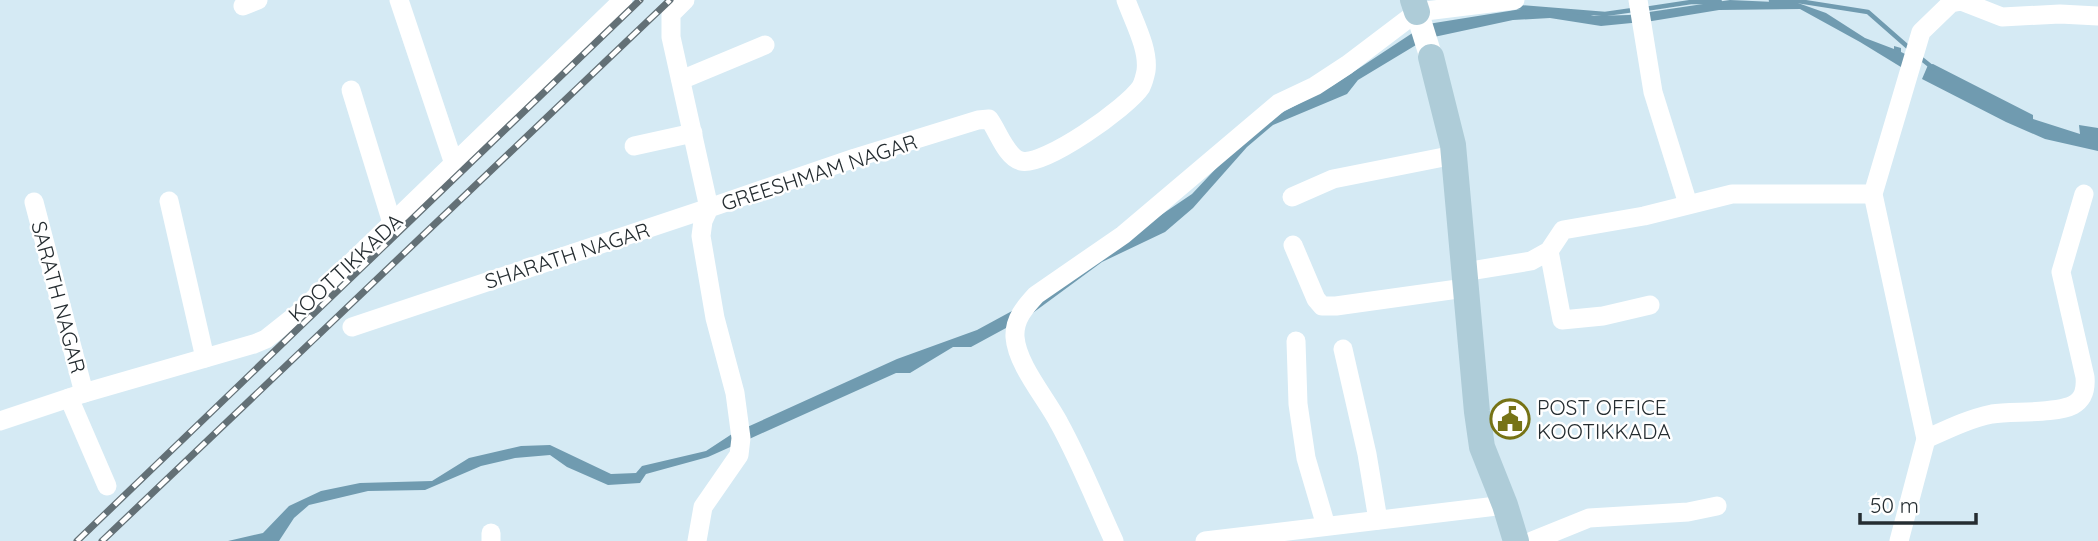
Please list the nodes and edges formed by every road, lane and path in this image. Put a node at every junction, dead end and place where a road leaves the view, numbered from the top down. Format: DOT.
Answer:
graph roads {
  1 [pos="399,0"];
  2 [pos="623,0"];
  3 [pos="685,0"];
  4 [pos="1126,0"];
  5 [pos="1515,0"];
  6 [pos="1415,6"];
  7 [pos="1639,9"];
  8 [pos="2098,16"];
  9 [pos="765,45"];
  10 [pos="1431,57"];
  11 [pos="681,80"];
  12 [pos="351,90"];
  13 [pos="693,133"];
  14 [pos="634,146"];
  15 [pos="1454,155"];
  16 [pos="454,163"];
  17 [pos="1873,194"];
  18 [pos="2084,194"];
  19 [pos="1292,197"];
  20 [pos="169,201"];
  21 [pos="34,202"];
  22 [pos="1688,204"];
  23 [pos="709,208"];
  24 [pos="392,223"];
  25 [pos="1293,245"];
  26 [pos="1549,251"];
  27 [pos="1465,280"];
  28 [pos="1650,305"];
  29 [pos="352,327"];
  30 [pos="1296,341"];
  31 [pos="1343,349"];
  32 [pos="205,358"];
  33 [pos="76,395"];
  34 [pos="2090,396"];
  35 [pos="0,421"];
  36 [pos="1926,439"];
  37 [pos="107,486"];
  38 [pos="1505,505"];
  39 [pos="1717,506"];
  40 [pos="1378,520"];
  41 [pos="1326,526"];
  42 [pos="697,541"];
  43 [pos="1114,541"];
  44 [pos="1205,541"];
  45 [pos="1516,541"];
  46 [pos="1532,541"];
  47 [pos="1899,541"];
  1 -- 16 [label="street"];
  2 -- 16 [label="street, KOOTTIKKADA"];
  3 -- 11 [label="street"];
  4 -- 23 [label="street, GREESHMAM NAGAR"];
  5 -- 6 [label="street"];
  6 -- 10 [label="street"];
  6 -- 43 [label="street"];
  7 -- 22 [label="street"];
  8 -- 17 [label="street"];
  9 -- 11 [label="street"];
  10 -- 15 [label="main road"];
  11 -- 13 [label="street"];
  12 -- 24 [label="street"];
  13 -- 14 [label="street"];
  13 -- 23 [label="street"];
  15 -- 19 [label="street"];
  15 -- 27 [label="main road"];
  16 -- 24 [label="street, KOOTTIKKADA"];
  17 -- 22 [label="street"];
  17 -- 36 [label="street"];
  18 -- 34 [label="street"];
  20 -- 32 [label="street"];
  21 -- 33 [label="street, SARATH NAGAR"];
  22 -- 26 [label="street"];
  23 -- 29 [label="street, SHARATH NAGAR"];
  23 -- 42 [label="street, GREESHMAM NAGAR"];
  24 -- 32 [label="street, KOOTTIKKADA"];
  25 -- 27 [label="street"];
  26 -- 27 [label="street"];
  26 -- 28 [label="street"];
  27 -- 38 [label="main road"];
  30 -- 41 [label="street"];
  31 -- 40 [label="street"];
  32 -- 33 [label="street, KOOTTIKKADA"];
  33 -- 35 [label="street, KOOTTIKKADA"];
  33 -- 37 [label="street, SARATH NAGAR"];
  34 -- 36 [label="street"];
  36 -- 47 [label="street"];
  38 -- 40 [label="street"];
  38 -- 45 [label="main road"];
  39 -- 46 [label="street"];
  40 -- 41 [label="street"];
  41 -- 44 [label="street"];
}
